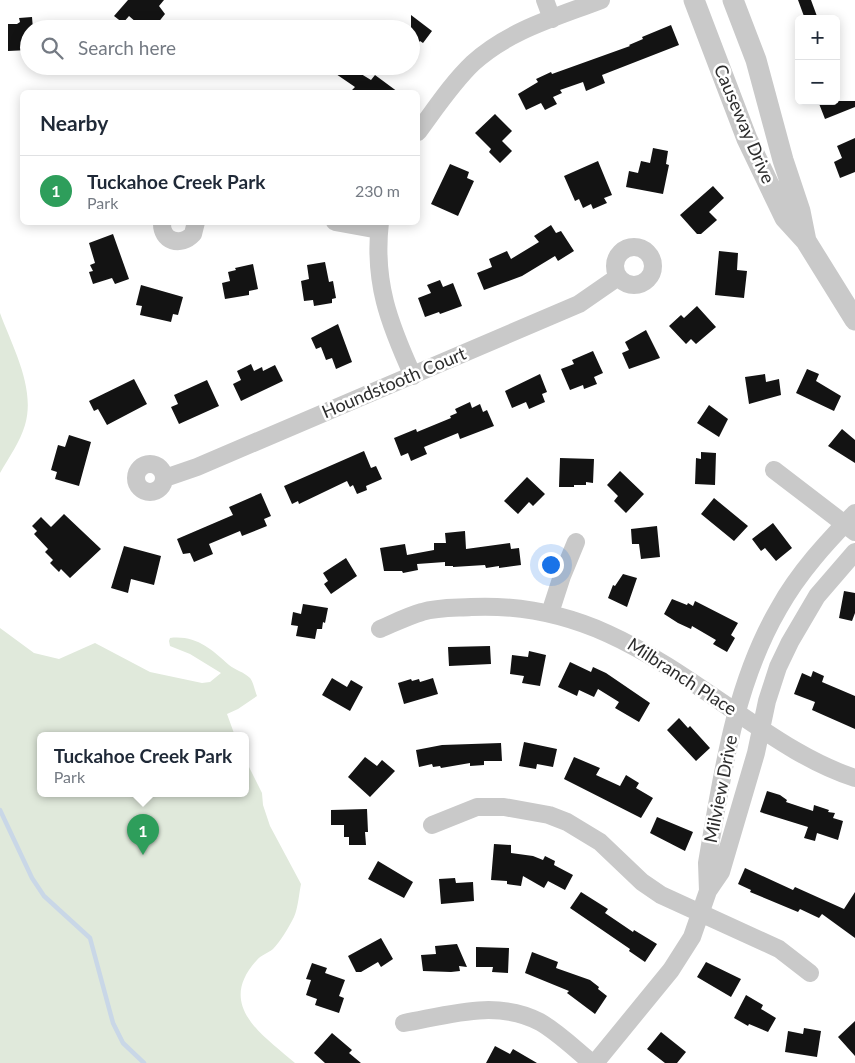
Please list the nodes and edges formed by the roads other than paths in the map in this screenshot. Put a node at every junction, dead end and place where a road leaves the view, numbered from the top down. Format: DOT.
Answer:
graph roads {
  1 [pos="545,0"];
  2 [pos="601,0"];
  3 [pos="694,0"];
  4 [pos="733,0"];
  5 [pos="552,19"];
  6 [pos="420,129"];
  7 [pos="163,225"];
  8 [pos="195,225"];
  9 [pos="380,226"];
  10 [pos="806,242"];
  11 [pos="618,277"];
  12 [pos="855,320"];
  13 [pos="413,376"];
  14 [pos="774,470"];
  15 [pos="164,478"];
  16 [pos="851,523"];
  17 [pos="576,542"];
  18 [pos="855,552"];
  19 [pos="550,613"];
  20 [pos="380,629"];
  21 [pos="737,712"];
  22 [pos="761,729"];
  23 [pos="855,778"];
  24 [pos="432,825"];
  25 [pos="708,891"];
  26 [pos="700,912"];
  27 [pos="810,973"];
  28 [pos="404,1023"];
  29 [pos="594,1063"];
  1 -- 5 [label="street"];
  2 -- 5 [label="street"];
  3 -- 10 [label="street, Causeway Drive"];
  4 -- 10 [label="street, Causeway Drive"];
  5 -- 6 [label="street"];
  7 -- 8 [label="street"];
  9 -- 13 [label="street"];
  10 -- 12 [label="street, Causeway Drive"];
  11 -- 13 [label="street, Houndstooth Court"];
  13 -- 15 [label="street, Houndstooth Court"];
  14 -- 16 [label="street"];
  16 -- 21 [label="street, Milview Drive"];
  17 -- 19 [label="street"];
  18 -- 22 [label="street, Milview Drive"];
  19 -- 20 [label="street, Milbranch Place"];
  19 -- 21 [label="street, Milbranch Place"];
  21 -- 22 [label="street, Milbranch Place"];
  21 -- 25 [label="street, Milview Drive"];
  22 -- 23 [label="street, Milbranch Place"];
  22 -- 25 [label="street, Milview Drive"];
  24 -- 26 [label="street"];
  25 -- 26 [label="street, Milview Drive"];
  26 -- 27 [label="street"];
  26 -- 29 [label="street, Milview Drive"];
  28 -- 29 [label="street"];
}
